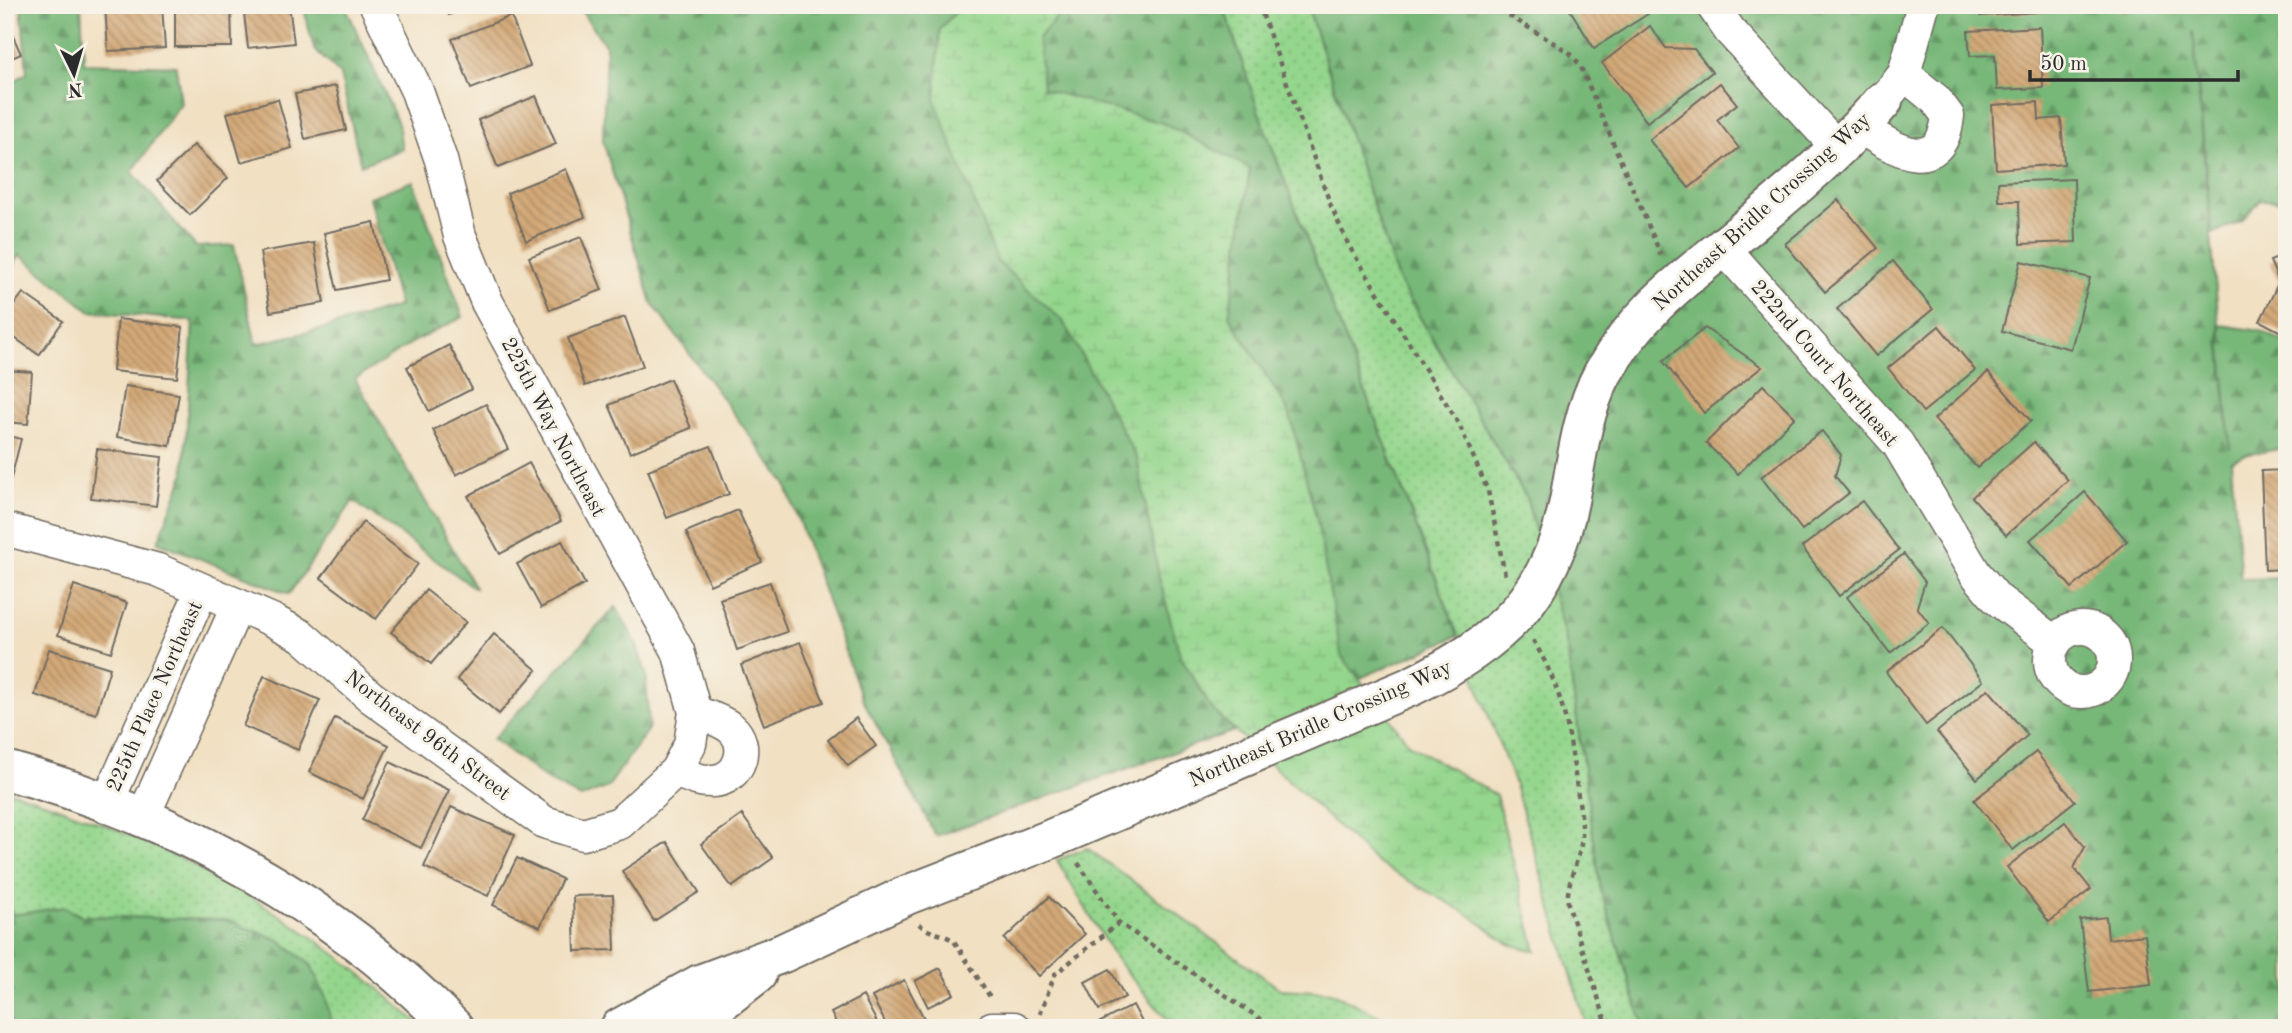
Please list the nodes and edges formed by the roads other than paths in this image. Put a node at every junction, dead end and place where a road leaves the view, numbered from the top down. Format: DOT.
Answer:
graph roads {
  1 [pos="376,5"];
  2 [pos="1712,5"];
  3 [pos="1923,5"];
  4 [pos="1871,112"];
  5 [pos="1723,247"];
  6 [pos="5,529"];
  7 [pos="202,590"];
  8 [pos="239,605"];
  9 [pos="2055,643"];
  10 [pos="695,712"];
  11 [pos="5,770"];
  12 [pos="676,771"];
  13 [pos="107,803"];
  14 [pos="143,817"];
  15 [pos="620,823"];
  16 [pos="783,953"];
  17 [pos="1027,1022"];
  18 [pos="1001,1027"];
  19 [pos="454,1028"];
  20 [pos="620,1028"];
  21 [pos="687,1028"];
  22 [pos="992,1028"];
  1 -- 10 [label="street, 225th Way Northeast"];
  2 -- 4 [label="street"];
  3 -- 4 [label="street"];
  4 -- 5 [label="street, Northeast Bridle Crossing Way"];
  5 -- 9 [label="street, 222nd Court Northeast"];
  5 -- 16 [label="street, Northeast Bridle Crossing Way"];
  6 -- 7 [label="street, Northeast 96th Street"];
  7 -- 8 [label="street, Northeast 96th Street"];
  7 -- 13 [label="street, 225th Place Northeast"];
  8 -- 14 [label="street, 225th Place Northeast"];
  8 -- 15 [label="street, Northeast 96th Street"];
  10 -- 12 [label="street, 225th Way Northeast"];
  10 -- 12 [label="street"];
  11 -- 13 [label="street"];
  12 -- 15 [label="street, 225th Way Northeast"];
  13 -- 14 [label="street"];
  14 -- 19 [label="street"];
  16 -- 20 [label="street, Northeast Bridle Crossing Way"];
  16 -- 21 [label="street, Northeast Bridle Crossing Way"];
  17 -- 18 [label="street"];
  18 -- 22 [label="street"];
}
